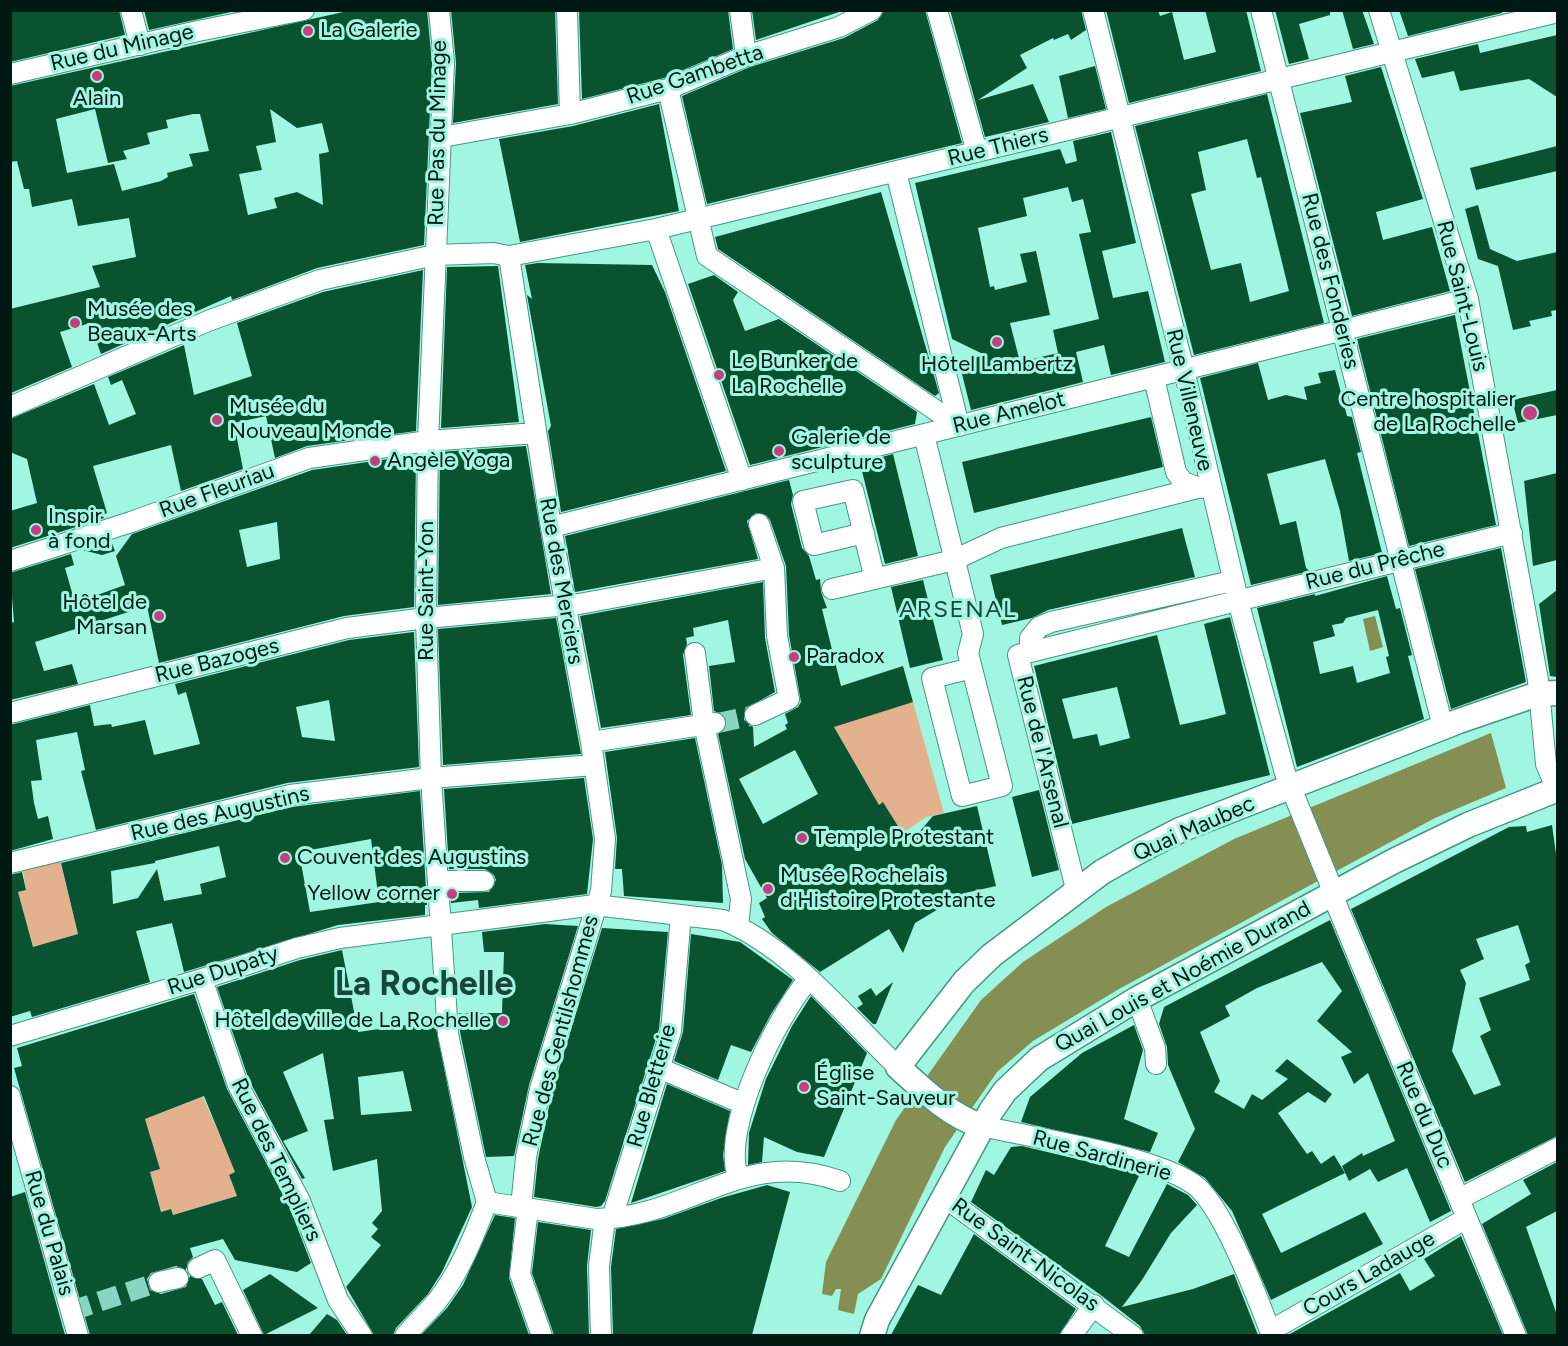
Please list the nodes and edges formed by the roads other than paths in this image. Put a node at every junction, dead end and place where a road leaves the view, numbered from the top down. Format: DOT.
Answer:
graph roads {
  1 [pos="131,10"];
  2 [pos="304,10"];
  3 [pos="439,10"];
  4 [pos="567,10"];
  5 [pos="740,10"];
  6 [pos="872,10"];
  7 [pos="937,10"];
  8 [pos="1093,10"];
  9 [pos="1261,10"];
  10 [pos="1379,10"];
  11 [pos="1557,12"];
  12 [pos="140,45"];
  13 [pos="1393,51"];
  14 [pos="746,56"];
  15 [pos="10,74"];
  16 [pos="1278,79"];
  17 [pos="668,89"];
  18 [pos="570,114"];
  19 [pos="1120,118"];
  20 [pos="442,137"];
  21 [pos="977,152"];
  22 [pos="896,171"];
  23 [pos="699,219"];
  24 [pos="656,229"];
  25 [pos="435,255"];
  26 [pos="509,256"];
  27 [pos="1468,299"];
  28 [pos="1342,331"];
  29 [pos="1184,370"];
  30 [pos="1154,378"];
  31 [pos="10,406"];
  32 [pos="959,426"];
  33 [pos="536,433"];
  34 [pos="924,435"];
  35 [pos="428,441"];
  36 [pos="742,480"];
  37 [pos="1204,486"];
  38 [pos="759,524"];
  39 [pos="551,527"];
  40 [pos="1512,532"];
  41 [pos="864,533"];
  42 [pos="954,560"];
  43 [pos="1401,560"];
  44 [pos="10,561"];
  45 [pos="774,568"];
  46 [pos="875,579"];
  47 [pos="832,589"];
  48 [pos="1235,590"];
  49 [pos="565,606"];
  50 [pos="426,618"];
  51 [pos="695,653"];
  52 [pos="972,668"];
  53 [pos="1550,693"];
  54 [pos="10,713"];
  55 [pos="755,715"];
  56 [pos="711,724"];
  57 [pos="1443,727"];
  58 [pos="591,742"];
  59 [pos="594,765"];
  60 [pos="431,778"];
  61 [pos="1557,790"];
  62 [pos="1294,797"];
  63 [pos="10,863"];
  64 [pos="484,880"];
  65 [pos="438,881"];
  66 [pos="1330,888"];
  67 [pos="1077,893"];
  68 [pos="595,905"];
  69 [pos="681,915"];
  70 [pos="441,926"];
  71 [pos="738,926"];
  72 [pos="202,979"];
  73 [pos="808,980"];
  74 [pos="1137,999"];
  75 [pos="10,1036"];
  76 [pos="1156,1064"];
  77 [pos="659,1068"];
  78 [pos="907,1075"];
  79 [pos="10,1095"];
  80 [pos="744,1104"];
  81 [pos="975,1124"];
  82 [pos="1557,1148"];
  83 [pos="738,1177"];
  84 [pos="840,1181"];
  85 [pos="944,1197"];
  86 [pos="1459,1199"];
  87 [pos="488,1202"];
  88 [pos="525,1207"];
  89 [pos="1467,1218"];
  90 [pos="608,1219"];
  91 [pos="198,1268"];
  92 [pos="1094,1305"];
  93 [pos="1271,1333"];
  94 [pos="78,1335"];
  95 [pos="252,1335"];
  96 [pos="362,1335"];
  97 [pos="405,1335"];
  98 [pos="542,1335"];
  99 [pos="601,1335"];
  100 [pos="872,1335"];
  101 [pos="1071,1335"];
  102 [pos="1133,1335"];
  103 [pos="1516,1335"];
  1 -- 12 [label="street"];
  2 -- 12 [label="street, Rue du Minage"];
  3 -- 20 [label="street, Rue Pas du Minage"];
  4 -- 18 [label="street"];
  5 -- 14 [label="street"];
  6 -- 14 [label="street, Rue Gambetta"];
  7 -- 21 [label="street"];
  8 -- 19 [label="street, Rue Villeneuve"];
  9 -- 16 [label="street, Rue des Fonderies"];
  10 -- 13 [label="street, Rue Saint-Louis"];
  11 -- 13 [label="street, Rue Thiers"];
  12 -- 15 [label="street, Rue du Minage"];
  13 -- 16 [label="street, Rue Thiers"];
  13 -- 27 [label="street, Rue Saint-Louis"];
  14 -- 17 [label="street, Rue Gambetta"];
  16 -- 19 [label="street, Rue Thiers"];
  16 -- 28 [label="street, Rue des Fonderies"];
  17 -- 18 [label="street, Rue Gambetta"];
  17 -- 23 [label="street"];
  18 -- 20 [label="street, Rue Gambetta"];
  19 -- 21 [label="street, Rue Thiers"];
  19 -- 29 [label="street, Rue Villeneuve"];
  20 -- 25 [label="street, Rue Pas du Minage"];
  21 -- 22 [label="street, Rue Thiers"];
  22 -- 23 [label="street, Rue Thiers"];
  22 -- 32 [label="street"];
  23 -- 24 [label="street, Rue Thiers"];
  23 -- 32 [label="street"];
  24 -- 26 [label="street, Rue Thiers"];
  24 -- 36 [label="street"];
  25 -- 26 [label="street, Rue Thiers"];
  25 -- 31 [label="street, Rue Thiers"];
  25 -- 35 [label="street, Rue Saint-Yon"];
  26 -- 33 [label="street, Rue des Merciers"];
  27 -- 28 [label="street, Rue Amelot"];
  27 -- 40 [label="street, Rue Saint-Louis"];
  28 -- 29 [label="street, Rue Amelot"];
  28 -- 43 [label="street, Rue des Fonderies"];
  29 -- 30 [label="street, Rue Amelot"];
  29 -- 37 [label="street, Rue Villeneuve"];
  30 -- 32 [label="street, Rue Amelot"];
  30 -- 37 [label="street"];
  32 -- 34 [label="street, Rue Amelot"];
  33 -- 35 [label="street, Rue Fleuriau"];
  33 -- 39 [label="street, Rue des Merciers"];
  34 -- 36 [label="street, Rue Amelot"];
  34 -- 42 [label="street"];
  35 -- 44 [label="street, Rue Fleuriau"];
  35 -- 50 [label="street, Rue Saint-Yon"];
  36 -- 39 [label="street, Rue Amelot"];
  37 -- 42 [label="street"];
  37 -- 48 [label="street, Rue Villeneuve"];
  38 -- 45 [label="street"];
  39 -- 49 [label="street, Rue des Merciers"];
  40 -- 43 [label="street, Rue du Prêche"];
  40 -- 53 [label="street, Rue Saint-Louis"];
  41 -- 41 [label="street"];
  41 -- 46 [label="street"];
  42 -- 46 [label="street"];
  42 -- 52 [label="street"];
  43 -- 48 [label="street, Rue du Prêche"];
  43 -- 57 [label="street, Rue des Fonderies"];
  45 -- 49 [label="street, Rue Bazoges"];
  45 -- 55 [label="street"];
  46 -- 47 [label="street"];
  48 -- 62 [label="street, Rue Villeneuve"];
  48 -- 67 [label="street, Rue de l'Arsenal"];
  49 -- 50 [label="street, Rue Bazoges"];
  49 -- 58 [label="street, Rue des Merciers"];
  50 -- 54 [label="street, Rue Bazoges"];
  50 -- 60 [label="street, Rue Saint-Yon"];
  51 -- 56 [label="street"];
  52 -- 52 [label="street"];
  53 -- 57 [label="main road, Quai Maubec"];
  53 -- 61 [label="street, Rue Saint-Louis"];
  56 -- 58 [label="street"];
  56 -- 71 [label="street"];
  57 -- 62 [label="main road, Quai Maubec"];
  58 -- 59 [label="street, Rue des Merciers"];
  59 -- 60 [label="street, Rue des Augustins"];
  59 -- 68 [label="street, Rue des Merciers"];
  60 -- 63 [label="street, Rue des Augustins"];
  60 -- 65 [label="street, Rue Saint-Yon"];
  61 -- 66 [label="main road, Quai Louis et Noémie Durand"];
  62 -- 66 [label="street, Rue du Duc"];
  62 -- 67 [label="main road, Quai Maubec"];
  64 -- 65 [label="street"];
  65 -- 70 [label="street, Rue Saint-Yon"];
  66 -- 74 [label="main road, Quai Louis et Noémie Durand"];
  66 -- 86 [label="street, Rue du Duc"];
  67 -- 78 [label="main road, Quai Maubec"];
  68 -- 69 [label="street, Rue Dupaty"];
  68 -- 70 [label="street, Rue Dupaty"];
  68 -- 88 [label="street, Rue des Gentilshommes"];
  69 -- 71 [label="street, Rue Dupaty"];
  69 -- 77 [label="street, Rue Bletterie"];
  70 -- 72 [label="street, Rue Dupaty"];
  70 -- 87 [label="street, Rue Saint-Yon"];
  71 -- 73 [label="street, Rue Dupaty"];
  72 -- 75 [label="street, Rue Dupaty"];
  72 -- 96 [label="street, Rue des Templiers"];
  73 -- 78 [label="street, Rue Dupaty"];
  73 -- 80 [label="street"];
  74 -- 76 [label="street"];
  74 -- 81 [label="main road, Quai Louis et Noémie Durand"];
  77 -- 80 [label="street"];
  77 -- 90 [label="street, Rue Bletterie"];
  78 -- 81 [label="main road"];
  79 -- 94 [label="street, Rue du Palais"];
  80 -- 83 [label="street"];
  81 -- 85 [label="main road, Quai Louis et Noémie Durand"];
  81 -- 93 [label="street, Rue Sardinerie"];
  82 -- 86 [label="street"];
  83 -- 84 [label="street"];
  83 -- 90 [label="street"];
  85 -- 92 [label="street, Rue Saint-Nicolas"];
  85 -- 100 [label="main road, Quai Louis et Noémie Durand"];
  86 -- 89 [label="street, Rue du Duc"];
  87 -- 88 [label="street"];
  87 -- 97 [label="street"];
  88 -- 90 [label="street"];
  88 -- 98 [label="street, Rue des Gentilshommes"];
  89 -- 93 [label="street, Cours Ladauge"];
  89 -- 103 [label="street, Rue du Duc"];
  90 -- 99 [label="street, Rue Bletterie"];
  91 -- 95 [label="street"];
  92 -- 101 [label="street"];
  92 -- 102 [label="street, Rue Saint-Nicolas"];
}
